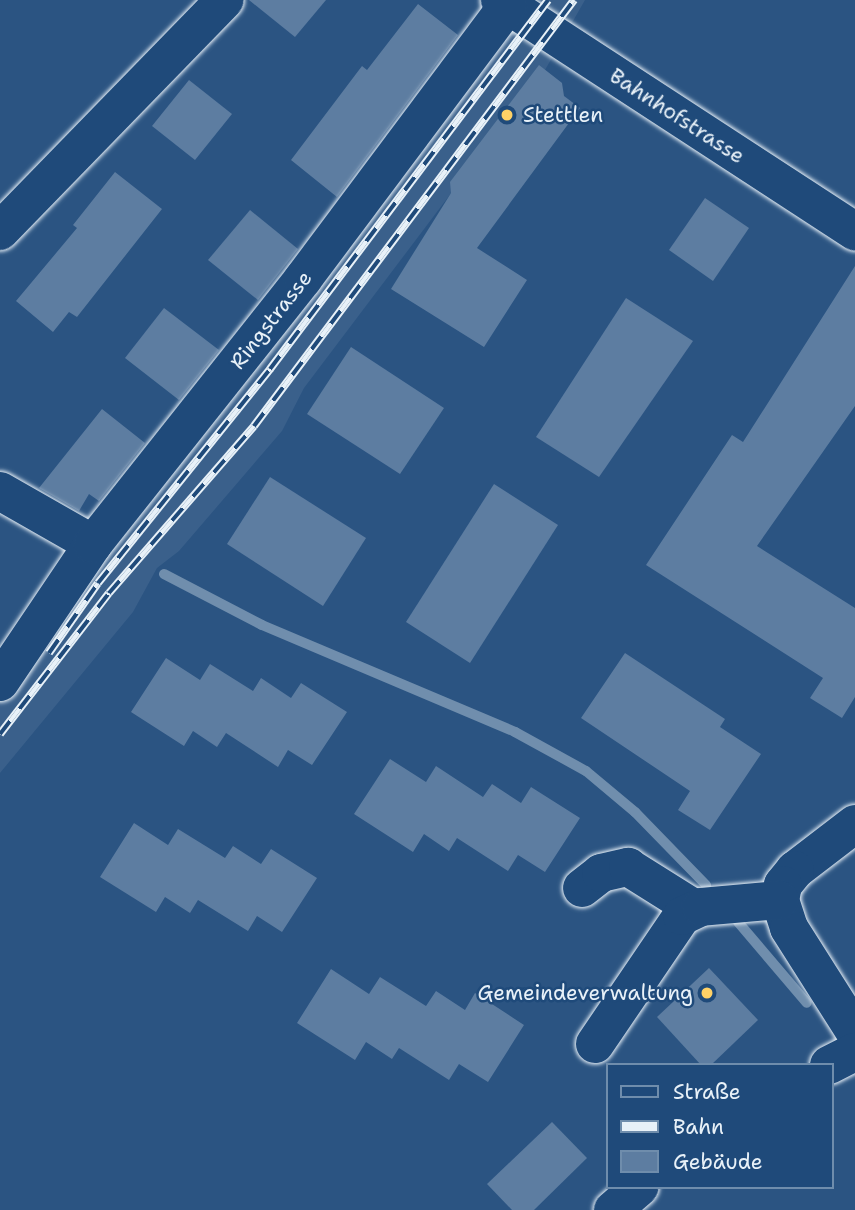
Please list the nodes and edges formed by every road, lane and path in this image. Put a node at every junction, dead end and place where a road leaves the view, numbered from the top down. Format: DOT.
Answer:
graph roads {
  1 [pos="225,0"];
  2 [pos="504,3"];
  3 [pos="0,231"];
  4 [pos="855,231"];
  5 [pos="0,491"];
  6 [pos="93,544"];
  7 [pos="0,682"];
  8 [pos="855,824"];
  9 [pos="582,888"];
  10 [pos="780,900"];
  11 [pos="695,909"];
  12 [pos="849,1009"];
  13 [pos="595,1044"];
  14 [pos="855,1052"];
  15 [pos="833,1063"];
  16 [pos="637,1189"];
  17 [pos="613,1210"];
  1 -- 3 [label="street"];
  2 -- 4 [label="street, Bahnhofstrasse"];
  2 -- 6 [label="street, Ringstrasse"];
  5 -- 6 [label="street"];
  6 -- 7 [label="street, Ringstrasse"];
  8 -- 10 [label="street"];
  9 -- 11 [label="street"];
  10 -- 11 [label="street"];
  10 -- 12 [label="street"];
  11 -- 13 [label="street"];
  14 -- 15 [label="street"];
  16 -- 17 [label="street"];
}
